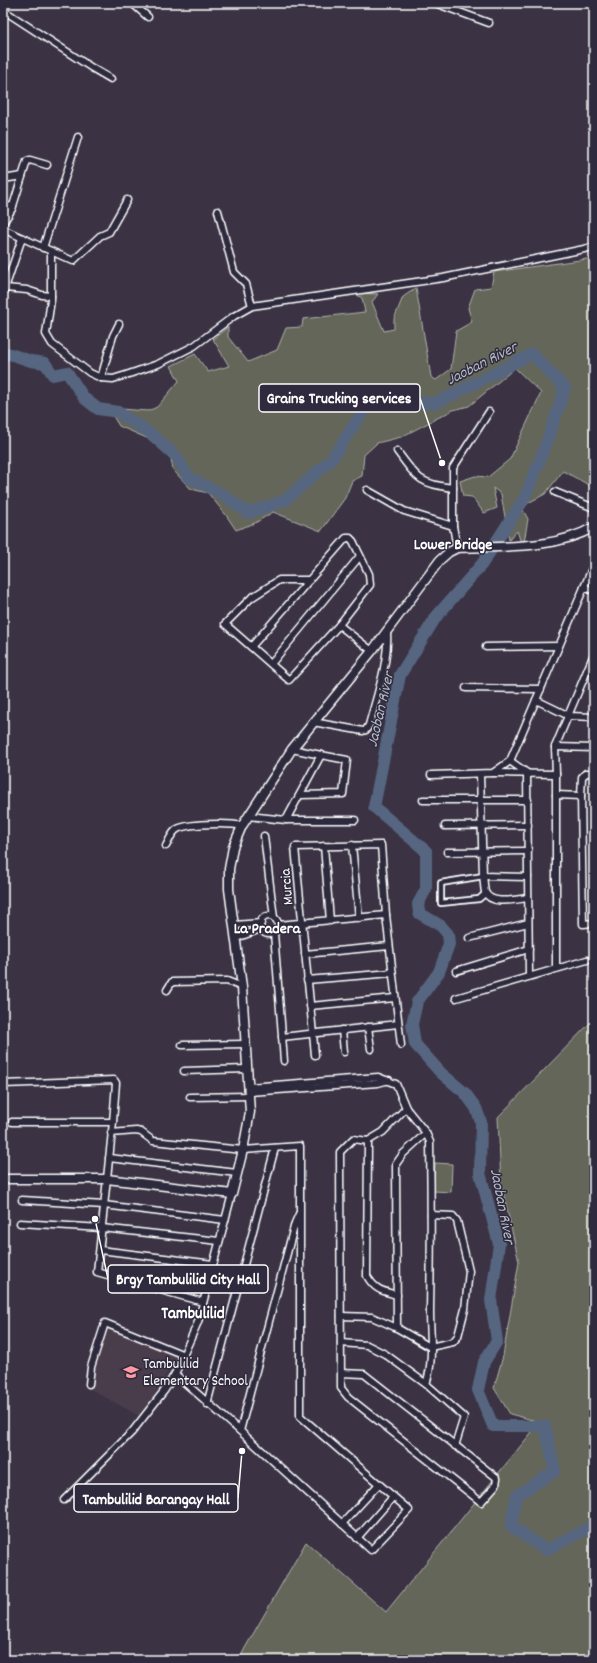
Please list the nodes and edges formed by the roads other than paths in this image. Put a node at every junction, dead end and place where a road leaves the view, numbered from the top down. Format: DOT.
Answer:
graph roads {
  1 [pos="132,3"];
  2 [pos="435,3"];
  3 [pos="3,10"];
  4 [pos="148,17"];
  5 [pos="488,23"];
  6 [pos="111,79"];
  7 [pos="78,137"];
  8 [pos="48,165"];
  9 [pos="22,176"];
  10 [pos="3,179"];
  11 [pos="126,200"];
  12 [pos="13,206"];
  13 [pos="3,207"];
  14 [pos="218,210"];
  15 [pos="3,223"];
  16 [pos="3,229"];
  17 [pos="22,238"];
  18 [pos="594,247"];
  19 [pos="43,248"];
  20 [pos="51,251"];
  21 [pos="4,291"];
  22 [pos="51,296"];
  23 [pos="252,306"];
  24 [pos="119,324"];
  25 [pos="101,378"];
  26 [pos="489,412"];
  27 [pos="397,451"];
  28 [pos="454,488"];
  29 [pos="367,490"];
  30 [pos="555,492"];
  31 [pos="594,508"];
  32 [pos="453,526"];
  33 [pos="594,528"];
  34 [pos="457,548"];
  35 [pos="360,556"];
  36 [pos="594,564"];
  37 [pos="310,580"];
  38 [pos="584,587"];
  39 [pos="594,591"];
  40 [pos="339,624"];
  41 [pos="388,630"];
  42 [pos="559,646"];
  43 [pos="252,647"];
  44 [pos="486,647"];
  45 [pos="372,651"];
  46 [pos="594,654"];
  47 [pos="271,664"];
  48 [pos="466,688"];
  49 [pos="541,689"];
  50 [pos="536,700"];
  51 [pos="569,716"];
  52 [pos="594,717"];
  53 [pos="313,722"];
  54 [pos="555,747"];
  55 [pos="594,748"];
  56 [pos="292,749"];
  57 [pos="321,755"];
  58 [pos="510,761"];
  59 [pos="493,773"];
  60 [pos="527,773"];
  61 [pos="594,773"];
  62 [pos="480,774"];
  63 [pos="556,774"];
  64 [pos="431,775"];
  65 [pos="300,795"];
  66 [pos="556,795"];
  67 [pos="581,796"];
  68 [pos="480,799"];
  69 [pos="423,800"];
  70 [pos="528,800"];
  71 [pos="248,816"];
  72 [pos="286,820"];
  73 [pos="355,820"];
  74 [pos="481,825"];
  75 [pos="528,825"];
  76 [pos="242,826"];
  77 [pos="445,826"];
  78 [pos="264,836"];
  79 [pos="352,845"];
  80 [pos="166,846"];
  81 [pos="324,846"];
  82 [pos="528,851"];
  83 [pos="447,852"];
  84 [pos="482,853"];
  85 [pos="483,876"];
  86 [pos="528,877"];
  87 [pos="486,893"];
  88 [pos="528,898"];
  89 [pos="386,915"];
  90 [pos="274,918"];
  91 [pos="359,918"];
  92 [pos="330,921"];
  93 [pos="528,923"];
  94 [pos="594,923"];
  95 [pos="302,924"];
  96 [pos="234,925"];
  97 [pos="278,925"];
  98 [pos="261,926"];
  99 [pos="274,932"];
  100 [pos="236,938"];
  101 [pos="469,938"];
  102 [pos="389,946"];
  103 [pos="528,949"];
  104 [pos="305,954"];
  105 [pos="587,960"];
  106 [pos="556,968"];
  107 [pos="456,971"];
  108 [pos="392,973"];
  109 [pos="529,976"];
  110 [pos="307,980"];
  111 [pos="242,987"];
  112 [pos="167,990"];
  113 [pos="395,998"];
  114 [pos="456,998"];
  115 [pos="310,1006"];
  116 [pos="398,1024"];
  117 [pos="368,1027"];
  118 [pos="342,1030"];
  119 [pos="312,1033"];
  120 [pos="282,1036"];
  121 [pos="246,1044"];
  122 [pos="401,1045"];
  123 [pos="182,1046"];
  124 [pos="371,1049"];
  125 [pos="344,1052"];
  126 [pos="315,1055"];
  127 [pos="284,1061"];
  128 [pos="248,1069"];
  129 [pos="184,1071"];
  130 [pos="3,1084"];
  131 [pos="249,1091"];
  132 [pos="190,1097"];
  133 [pos="406,1108"];
  134 [pos="12,1122"];
  135 [pos="112,1122"];
  136 [pos="426,1133"];
  137 [pos="111,1134"];
  138 [pos="368,1140"];
  139 [pos="275,1148"];
  140 [pos="243,1150"];
  141 [pos="109,1158"];
  142 [pos="237,1173"];
  143 [pos="3,1179"];
  144 [pos="106,1179"];
  145 [pos="232,1194"];
  146 [pos="22,1200"];
  147 [pos="104,1206"];
  148 [pos="300,1212"];
  149 [pos="431,1215"];
  150 [pos="225,1220"];
  151 [pos="20,1222"];
  152 [pos="102,1228"];
  153 [pos="219,1241"];
  154 [pos="100,1250"];
  155 [pos="213,1264"];
  156 [pos="397,1295"];
  157 [pos="203,1302"];
  158 [pos="341,1316"];
  159 [pos="397,1328"];
  160 [pos="341,1343"];
  161 [pos="430,1347"];
  162 [pos="184,1356"];
  163 [pos="341,1373"];
  164 [pos="175,1374"];
  165 [pos="89,1384"];
  166 [pos="426,1384"];
  167 [pos="207,1404"];
  168 [pos="240,1430"];
  169 [pos="455,1446"];
  170 [pos="378,1485"];
  171 [pos="393,1497"];
  172 [pos="64,1500"];
  173 [pos="342,1524"];
  174 [pos="357,1538"];
  1 -- 4 [label="street"];
  2 -- 5 [label="street"];
  3 -- 6 [label="street"];
  7 -- 19 [label="street"];
  8 -- 9 [label="street"];
  9 -- 10 [label="street"];
  9 -- 12 [label="street"];
  11 -- 20 [label="street"];
  12 -- 13 [label="street"];
  12 -- 15 [label="street"];
  14 -- 23 [label="street"];
  16 -- 17 [label="street"];
  17 -- 19 [label="street"];
  17 -- 21 [label="street"];
  18 -- 23 [label="street"];
  19 -- 20 [label="street"];
  20 -- 22 [label="street"];
  21 -- 22 [label="street"];
  22 -- 25 [label="street"];
  23 -- 25 [label="street"];
  24 -- 25 [label="street"];
  26 -- 28 [label="street"];
  27 -- 28 [label="street"];
  28 -- 32 [label="street"];
  29 -- 32 [label="street"];
  30 -- 31 [label="street"];
  32 -- 34 [label="street"];
  33 -- 34 [label="street"];
  34 -- 41 [label="street"];
  35 -- 37 [label="street"];
  35 -- 40 [label="street"];
  35 -- 47 [label="street"];
  36 -- 38 [label="street"];
  37 -- 43 [label="street"];
  37 -- 43 [label="street"];
  38 -- 39 [label="street"];
  38 -- 42 [label="street"];
  40 -- 45 [label="street"];
  40 -- 47 [label="street"];
  41 -- 45 [label="street"];
  41 -- 53 [label="street"];
  42 -- 44 [label="street"];
  42 -- 49 [label="street"];
  43 -- 47 [label="street"];
  45 -- 53 [label="street"];
  46 -- 51 [label="street"];
  48 -- 49 [label="street"];
  49 -- 50 [label="street"];
  50 -- 51 [label="street"];
  50 -- 58 [label="street"];
  51 -- 52 [label="street"];
  51 -- 54 [label="street"];
  53 -- 56 [label="street"];
  54 -- 55 [label="street"];
  54 -- 63 [label="street"];
  56 -- 57 [label="street"];
  56 -- 71 [label="street"];
  57 -- 65 [label="street"];
  57 -- 65 [label="street"];
  58 -- 59 [label="street"];
  58 -- 60 [label="street"];
  59 -- 60 [label="street"];
  59 -- 62 [label="street"];
  60 -- 63 [label="street"];
  60 -- 70 [label="street"];
  61 -- 67 [label="street"];
  62 -- 64 [label="street"];
  62 -- 68 [label="street"];
  63 -- 66 [label="street"];
  65 -- 72 [label="street"];
  66 -- 67 [label="street"];
  66 -- 106 [label="street"];
  67 -- 94 [label="street"];
  68 -- 69 [label="street"];
  68 -- 70 [label="street"];
  68 -- 74 [label="street"];
  70 -- 75 [label="street"];
  71 -- 72 [label="street"];
  71 -- 76 [label="street"];
  72 -- 73 [label="street"];
  74 -- 75 [label="street"];
  74 -- 77 [label="street"];
  74 -- 84 [label="street"];
  75 -- 82 [label="street"];
  76 -- 80 [label="street"];
  76 -- 96 [label="street"];
  78 -- 90 [label="street"];
  79 -- 81 [label="street"];
  79 -- 89 [label="street"];
  79 -- 91 [label="street"];
  81 -- 92 [label="street"];
  81 -- 95 [label="street, Murcia"];
  82 -- 84 [label="street"];
  82 -- 86 [label="street"];
  83 -- 84 [label="street"];
  84 -- 85 [label="street"];
  85 -- 86 [label="street"];
  85 -- 87 [label="street"];
  85 -- 87 [label="street"];
  86 -- 88 [label="street"];
  87 -- 88 [label="street"];
  88 -- 93 [label="street"];
  89 -- 91 [label="street"];
  89 -- 102 [label="street"];
  90 -- 97 [label="street"];
  90 -- 98 [label="street"];
  91 -- 92 [label="street"];
  92 -- 95 [label="street"];
  93 -- 101 [label="street"];
  93 -- 103 [label="street"];
  95 -- 97 [label="street"];
  95 -- 104 [label="street, Murcia"];
  96 -- 98 [label="street"];
  96 -- 100 [label="street"];
  97 -- 99 [label="street"];
  98 -- 99 [label="street"];
  98 -- 100 [label="street"];
  99 -- 120 [label="street"];
  100 -- 111 [label="street"];
  102 -- 104 [label="street"];
  102 -- 108 [label="street"];
  103 -- 107 [label="street"];
  103 -- 109 [label="street"];
  104 -- 110 [label="street, Murcia"];
  105 -- 106 [label="street"];
  106 -- 109 [label="street"];
  108 -- 110 [label="street"];
  108 -- 113 [label="street"];
  109 -- 114 [label="street"];
  110 -- 115 [label="street, Murcia"];
  111 -- 112 [label="street"];
  111 -- 121 [label="street"];
  113 -- 115 [label="street"];
  113 -- 116 [label="street"];
  115 -- 119 [label="street, Murcia"];
  116 -- 117 [label="street"];
  116 -- 122 [label="street"];
  117 -- 118 [label="street"];
  117 -- 124 [label="street"];
  118 -- 119 [label="street"];
  118 -- 125 [label="street"];
  119 -- 120 [label="street"];
  119 -- 126 [label="street, Murcia"];
  120 -- 127 [label="street"];
  121 -- 123 [label="street"];
  121 -- 128 [label="street"];
  128 -- 129 [label="street"];
  128 -- 131 [label="street"];
  130 -- 135 [label="street"];
  131 -- 132 [label="street"];
  131 -- 133 [label="street"];
  131 -- 140 [label="street"];
  133 -- 136 [label="street"];
  133 -- 138 [label="street"];
  134 -- 135 [label="street"];
  135 -- 137 [label="street"];
  136 -- 149 [label="street"];
  136 -- 156 [label="street"];
  137 -- 140 [label="street"];
  137 -- 141 [label="street"];
  138 -- 156 [label="street"];
  138 -- 158 [label="street"];
  139 -- 140 [label="street"];
  139 -- 148 [label="street"];
  139 -- 167 [label="street"];
  140 -- 142 [label="street"];
  141 -- 142 [label="street"];
  141 -- 144 [label="street"];
  142 -- 145 [label="street"];
  143 -- 144 [label="street"];
  144 -- 145 [label="street"];
  144 -- 147 [label="street"];
  145 -- 150 [label="street"];
  146 -- 147 [label="street"];
  147 -- 150 [label="street"];
  147 -- 152 [label="street"];
  148 -- 168 [label="street"];
  148 -- 170 [label="street"];
  149 -- 161 [label="street"];
  149 -- 161 [label="street"];
  150 -- 153 [label="street"];
  151 -- 152 [label="street"];
  152 -- 153 [label="street"];
  152 -- 154 [label="street"];
  153 -- 155 [label="street"];
  154 -- 155 [label="street"];
  154 -- 157 [label="street"];
  155 -- 157 [label="street"];
  156 -- 159 [label="street"];
  157 -- 162 [label="street"];
  158 -- 159 [label="street"];
  158 -- 160 [label="street"];
  159 -- 161 [label="street"];
  160 -- 163 [label="street"];
  160 -- 166 [label="street"];
  161 -- 166 [label="street"];
  162 -- 164 [label="street"];
  162 -- 165 [label="street"];
  163 -- 169 [label="street"];
  163 -- 169 [label="street"];
  164 -- 167 [label="street"];
  164 -- 172 [label="street"];
  166 -- 169 [label="street"];
  167 -- 168 [label="street"];
  168 -- 173 [label="street"];
  170 -- 171 [label="street"];
  170 -- 173 [label="street"];
  171 -- 174 [label="street"];
  171 -- 174 [label="street"];
  173 -- 174 [label="street"];
}
